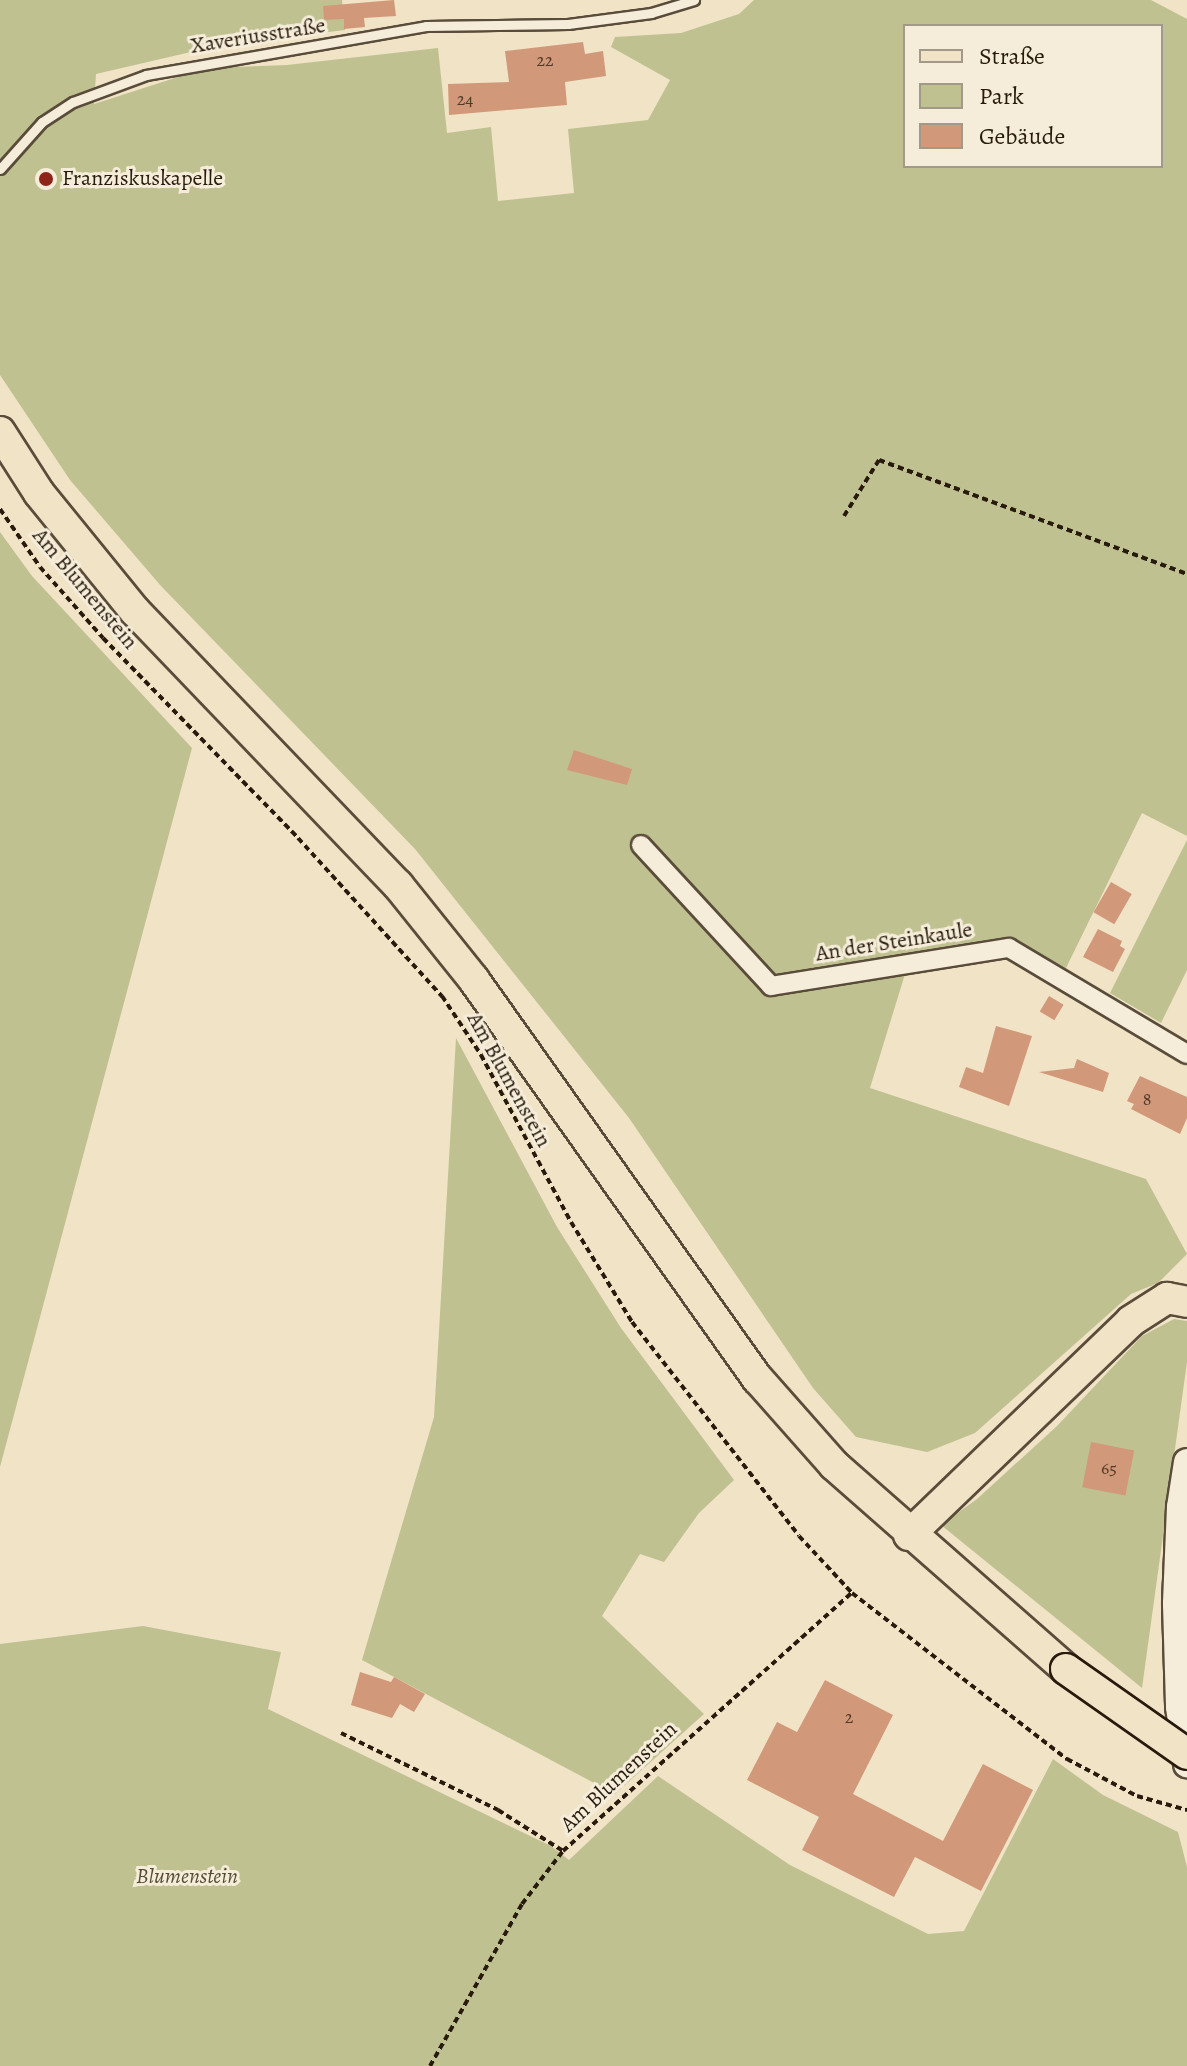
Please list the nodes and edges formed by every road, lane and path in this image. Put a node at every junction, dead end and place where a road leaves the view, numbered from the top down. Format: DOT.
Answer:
graph roads {
  1 [pos="694,0"];
  2 [pos="0,169"];
  3 [pos="0,432"];
  4 [pos="0,509"];
  5 [pos="844,516"];
  6 [pos="1187,574"];
  7 [pos="641,845"];
  8 [pos="1187,1054"];
  9 [pos="1187,1302"];
  10 [pos="1187,1462"];
  11 [pos="909,1535"];
  12 [pos="852,1593"];
  13 [pos="341,1733"];
  14 [pos="1187,1754"];
  15 [pos="1187,1764"];
  16 [pos="1187,1810"];
  17 [pos="563,1851"];
  18 [pos="430,2066"];
  1 -- 2 [label="lane, Xaveriusstraße"];
  3 -- 11 [label="main road"];
  4 -- 12 [label="path, Am Blumenstein"];
  5 -- 6 [label="path"];
  7 -- 8 [label="street, An der Steinkaule"];
  9 -- 11 [label="main road"];
  10 -- 15 [label="street"];
  11 -- 14 [label="main road, bridge"];
  12 -- 16 [label="path, Am Blumenstein"];
  12 -- 17 [label="path, Am Blumenstein"];
  13 -- 17 [label="path, Am Blumenstein"];
  17 -- 18 [label="path"];
}
